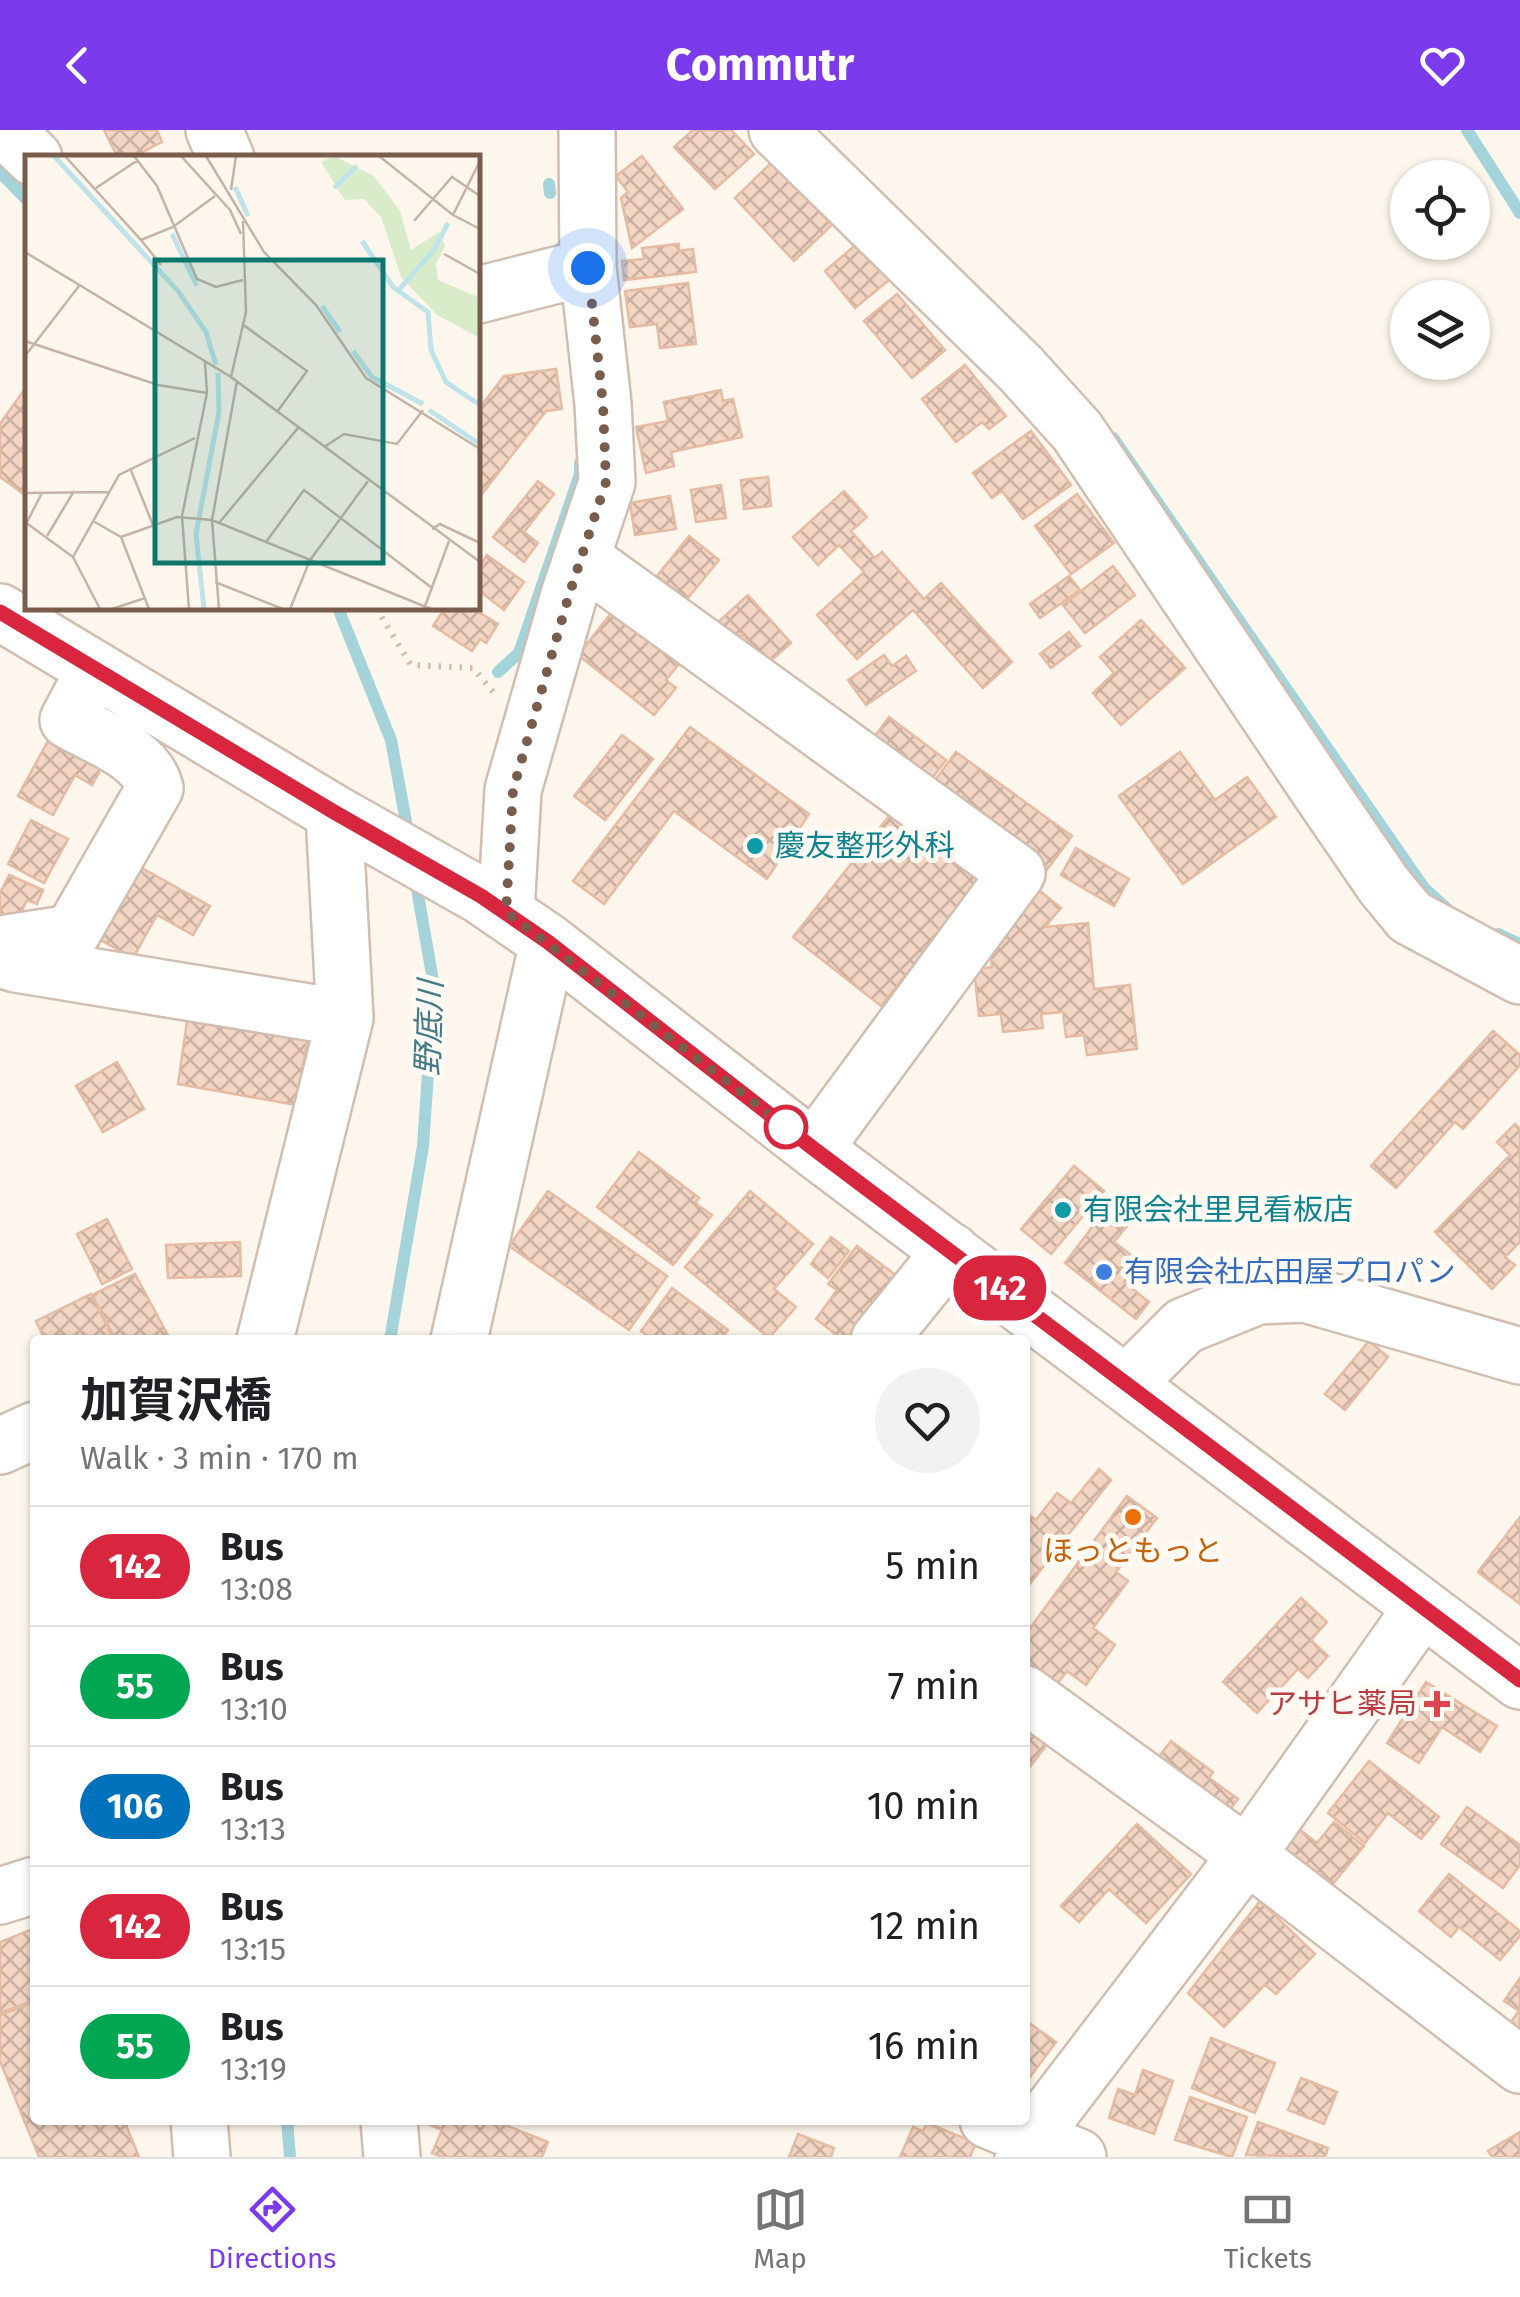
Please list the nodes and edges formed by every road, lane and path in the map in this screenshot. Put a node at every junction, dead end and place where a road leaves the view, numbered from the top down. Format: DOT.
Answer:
graph roads {
  1 [pos="4,130"];
  2 [pos="214,130"];
  3 [pos="586,130"];
  4 [pos="777,130"];
  5 [pos="31,155"];
  6 [pos="225,155"];
  7 [pos="588,268"];
  8 [pos="480,295"];
  9 [pos="583,559"];
  10 [pos="377,610"];
  11 [pos="0,612"];
  12 [pos="95,669"];
  13 [pos="544,680"];
  14 [pos="350,822"];
  15 [pos="512,917"];
  16 [pos="0,944"];
  17 [pos="0,959"];
  18 [pos="1520,976"];
  19 [pos="345,1018"];
  20 [pos="814,1149"];
  21 [pos="952,1251"];
  22 [pos="254,1334"];
  23 [pos="460,1335"];
  24 [pos="882,1335"];
  25 [pos="1520,1356"];
  26 [pos="1128,1384"];
  27 [pos="30,1432"];
  28 [pos="0,1446"];
  29 [pos="1422,1608"];
  30 [pos="1520,1680"];
  31 [pos="1030,1698"];
  32 [pos="1246,1854"];
  33 [pos="30,1887"];
  34 [pos="0,1896"];
  35 [pos="1520,2065"];
  36 [pos="199,2125"];
  37 [pos="390,2125"];
  38 [pos="1030,2143"];
  39 [pos="202,2157"];
  40 [pos="392,2157"];
  1 -- 5 [label="street"];
  2 -- 6 [label="street"];
  3 -- 7 [label="street"];
  4 -- 18 [label="street"];
  7 -- 8 [label="street"];
  7 -- 9 [label="street"];
  9 -- 13 [label="street"];
  9 -- 20 [label="street"];
  10 -- 13 [label="path"];
  11 -- 12 [label="street"];
  12 -- 14 [label="street"];
  12 -- 16 [label="street"];
  13 -- 15 [label="street"];
  14 -- 15 [label="street"];
  14 -- 19 [label="street"];
  15 -- 20 [label="street"];
  15 -- 23 [label="street"];
  17 -- 19 [label="street"];
  19 -- 22 [label="street"];
  20 -- 21 [label="street"];
  21 -- 24 [label="street"];
  21 -- 26 [label="street"];
  25 -- 26 [label="street"];
  26 -- 29 [label="street"];
  27 -- 28 [label="street"];
  29 -- 30 [label="street"];
  29 -- 32 [label="street"];
  31 -- 32 [label="street"];
  32 -- 35 [label="street"];
  32 -- 38 [label="street"];
  33 -- 34 [label="street"];
  36 -- 39 [label="street"];
  37 -- 40 [label="street"];
}
